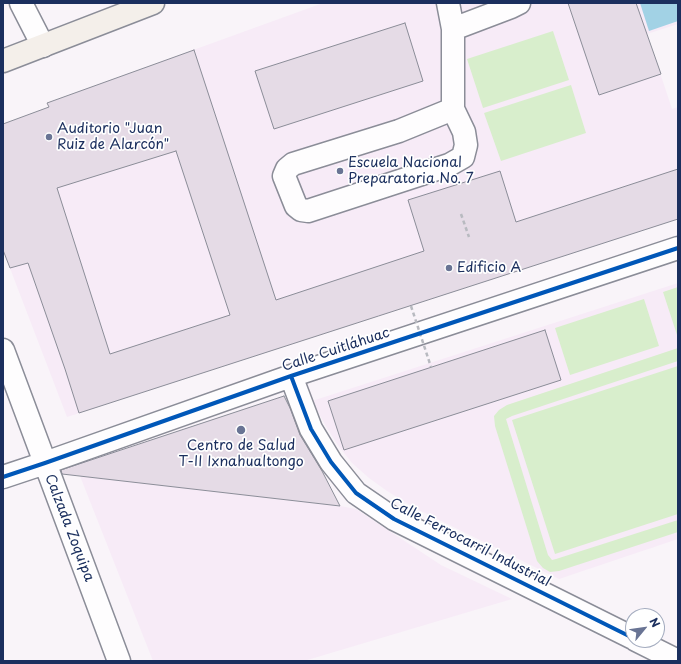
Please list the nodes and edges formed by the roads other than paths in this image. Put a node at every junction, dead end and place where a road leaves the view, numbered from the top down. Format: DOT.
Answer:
graph roads {
  1 [pos="21,3"];
  2 [pos="153,3"];
  3 [pos="448,3"];
  4 [pos="519,3"];
  5 [pos="453,29"];
  6 [pos="43,46"];
  7 [pos="3,61"];
  8 [pos="453,110"];
  9 [pos="678,248"];
  10 [pos="3,350"];
  11 [pos="291,376"];
  12 [pos="45,463"];
  13 [pos="3,477"];
  14 [pos="625,634"];
  15 [pos="652,648"];
  16 [pos="119,661"];
  17 [pos="678,661"];
  1 -- 6 [label="street"];
  2 -- 6 [label="main road"];
  3 -- 5 [label="street"];
  4 -- 5 [label="street"];
  5 -- 8 [label="street"];
  6 -- 7 [label="main road"];
  8 -- 8 [label="street"];
  9 -- 11 [label="street, Calle Cuitláhuac"];
  10 -- 12 [label="street, Calzada Zoquipa"];
  11 -- 12 [label="street, Calle Cuitláhuac"];
  11 -- 14 [label="street, Calle Ferrocarril Industrial"];
  12 -- 13 [label="street, Calle Cuitláhuac"];
  12 -- 16 [label="street, Calzada Zoquipa"];
  15 -- 17 [label="street"];
}
